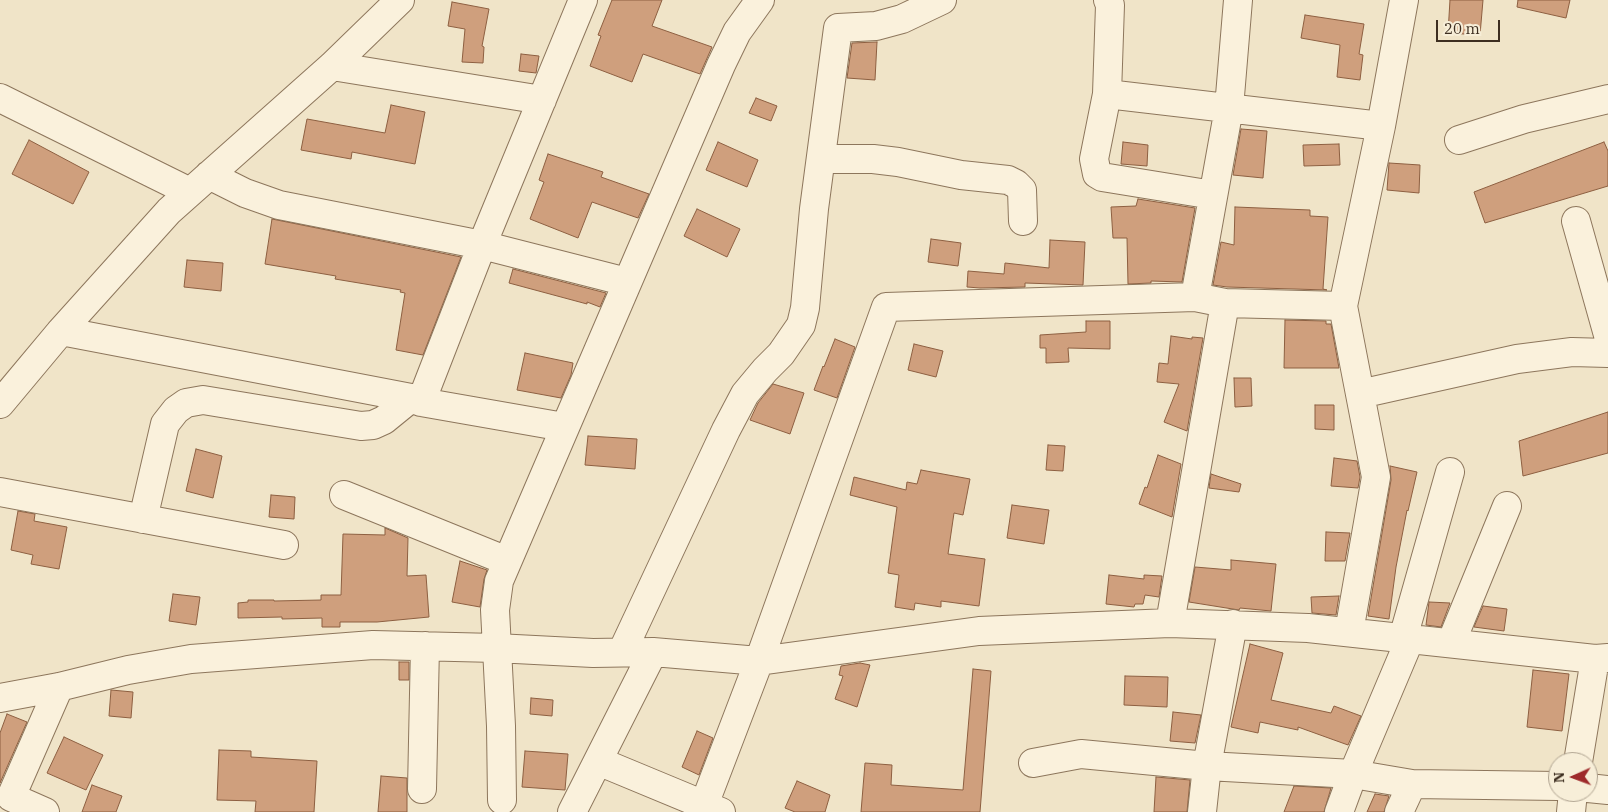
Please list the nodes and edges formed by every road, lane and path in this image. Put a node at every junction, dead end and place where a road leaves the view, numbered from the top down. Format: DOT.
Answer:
graph roads {
  1 [pos="400,0"];
  2 [pos="583,0"];
  3 [pos="760,0"];
  4 [pos="942,0"];
  5 [pos="1108,0"];
  6 [pos="1238,0"];
  7 [pos="1404,0"];
  8 [pos="332,66"];
  9 [pos="1108,94"];
  10 [pos="0,98"];
  11 [pos="1608,99"];
  12 [pos="542,100"];
  13 [pos="1228,108"];
  14 [pos="1381,126"];
  15 [pos="1459,140"];
  16 [pos="821,159"];
  17 [pos="199,184"];
  18 [pos="1213,195"];
  19 [pos="1023,221"];
  20 [pos="1576,221"];
  21 [pos="482,245"];
  22 [pos="627,282"];
  23 [pos="1195,297"];
  24 [pos="1225,303"];
  25 [pos="1343,306"];
  26 [pos="61,331"];
  27 [pos="1608,335"];
  28 [pos="1608,353"];
  29 [pos="1360,394"];
  30 [pos="416,400"];
  31 [pos="0,404"];
  32 [pos="564,427"];
  33 [pos="1450,472"];
  34 [pos="0,492"];
  35 [pos="344,495"];
  36 [pos="1507,506"];
  37 [pos="144,519"];
  38 [pos="284,545"];
  39 [pos="506,561"];
  40 [pos="1170,623"];
  41 [pos="1233,624"];
  42 [pos="1348,632"];
  43 [pos="1406,639"];
  44 [pos="1451,643"];
  45 [pos="425,646"];
  46 [pos="496,648"];
  47 [pos="622,652"];
  48 [pos="653,652"];
  49 [pos="1601,659"];
  50 [pos="759,661"];
  51 [pos="59,686"];
  52 [pos="0,698"];
  53 [pos="1580,752"];
  54 [pos="598,761"];
  55 [pos="1033,763"];
  56 [pos="1207,766"];
  57 [pos="1353,774"];
  58 [pos="1412,784"];
  59 [pos="1548,786"];
  60 [pos="422,789"];
  61 [pos="502,800"];
  62 [pos="6,805"];
  63 [pos="709,810"];
  64 [pos="46,812"];
  65 [pos="572,812"];
  66 [pos="1202,812"];
  67 [pos="1339,812"];
  68 [pos="1399,812"];
  1 -- 8 [label="street"];
  2 -- 12 [label="street"];
  3 -- 22 [label="street"];
  4 -- 16 [label="street"];
  5 -- 9 [label="street"];
  6 -- 13 [label="street"];
  7 -- 14 [label="street"];
  8 -- 12 [label="street"];
  8 -- 17 [label="street"];
  9 -- 13 [label="street"];
  9 -- 18 [label="street"];
  10 -- 17 [label="street"];
  11 -- 15 [label="street"];
  12 -- 21 [label="street"];
  13 -- 14 [label="street"];
  13 -- 18 [label="street"];
  14 -- 25 [label="street"];
  16 -- 19 [label="street"];
  16 -- 47 [label="street"];
  17 -- 21 [label="street"];
  17 -- 26 [label="street"];
  18 -- 23 [label="street"];
  20 -- 27 [label="street"];
  21 -- 22 [label="street"];
  21 -- 30 [label="street"];
  22 -- 32 [label="street"];
  23 -- 24 [label="street"];
  23 -- 50 [label="street"];
  24 -- 25 [label="street"];
  24 -- 40 [label="street"];
  25 -- 29 [label="street"];
  26 -- 30 [label="street"];
  26 -- 31 [label="street"];
  28 -- 29 [label="street"];
  29 -- 42 [label="street"];
  30 -- 32 [label="street"];
  30 -- 37 [label="street"];
  32 -- 39 [label="street"];
  33 -- 43 [label="street"];
  34 -- 37 [label="street"];
  35 -- 39 [label="street"];
  36 -- 44 [label="street"];
  37 -- 38 [label="street"];
  39 -- 46 [label="street"];
  40 -- 41 [label="street"];
  40 -- 50 [label="street"];
  41 -- 42 [label="street"];
  41 -- 56 [label="street"];
  42 -- 43 [label="street"];
  43 -- 44 [label="street"];
  43 -- 57 [label="street"];
  44 -- 49 [label="street"];
  45 -- 46 [label="street"];
  45 -- 51 [label="street"];
  45 -- 60 [label="street"];
  46 -- 47 [label="street"];
  46 -- 61 [label="street"];
  47 -- 48 [label="street"];
  48 -- 50 [label="street"];
  48 -- 54 [label="street"];
  49 -- 53 [label="street"];
  50 -- 63 [label="street"];
  51 -- 52 [label="street"];
  51 -- 62 [label="street"];
  54 -- 63 [label="street"];
  54 -- 65 [label="street"];
  55 -- 56 [label="street"];
  56 -- 57 [label="street"];
  56 -- 66 [label="street"];
  57 -- 58 [label="street"];
  57 -- 67 [label="street"];
  58 -- 59 [label="street"];
  58 -- 68 [label="street"];
  62 -- 64 [label="street"];
}
